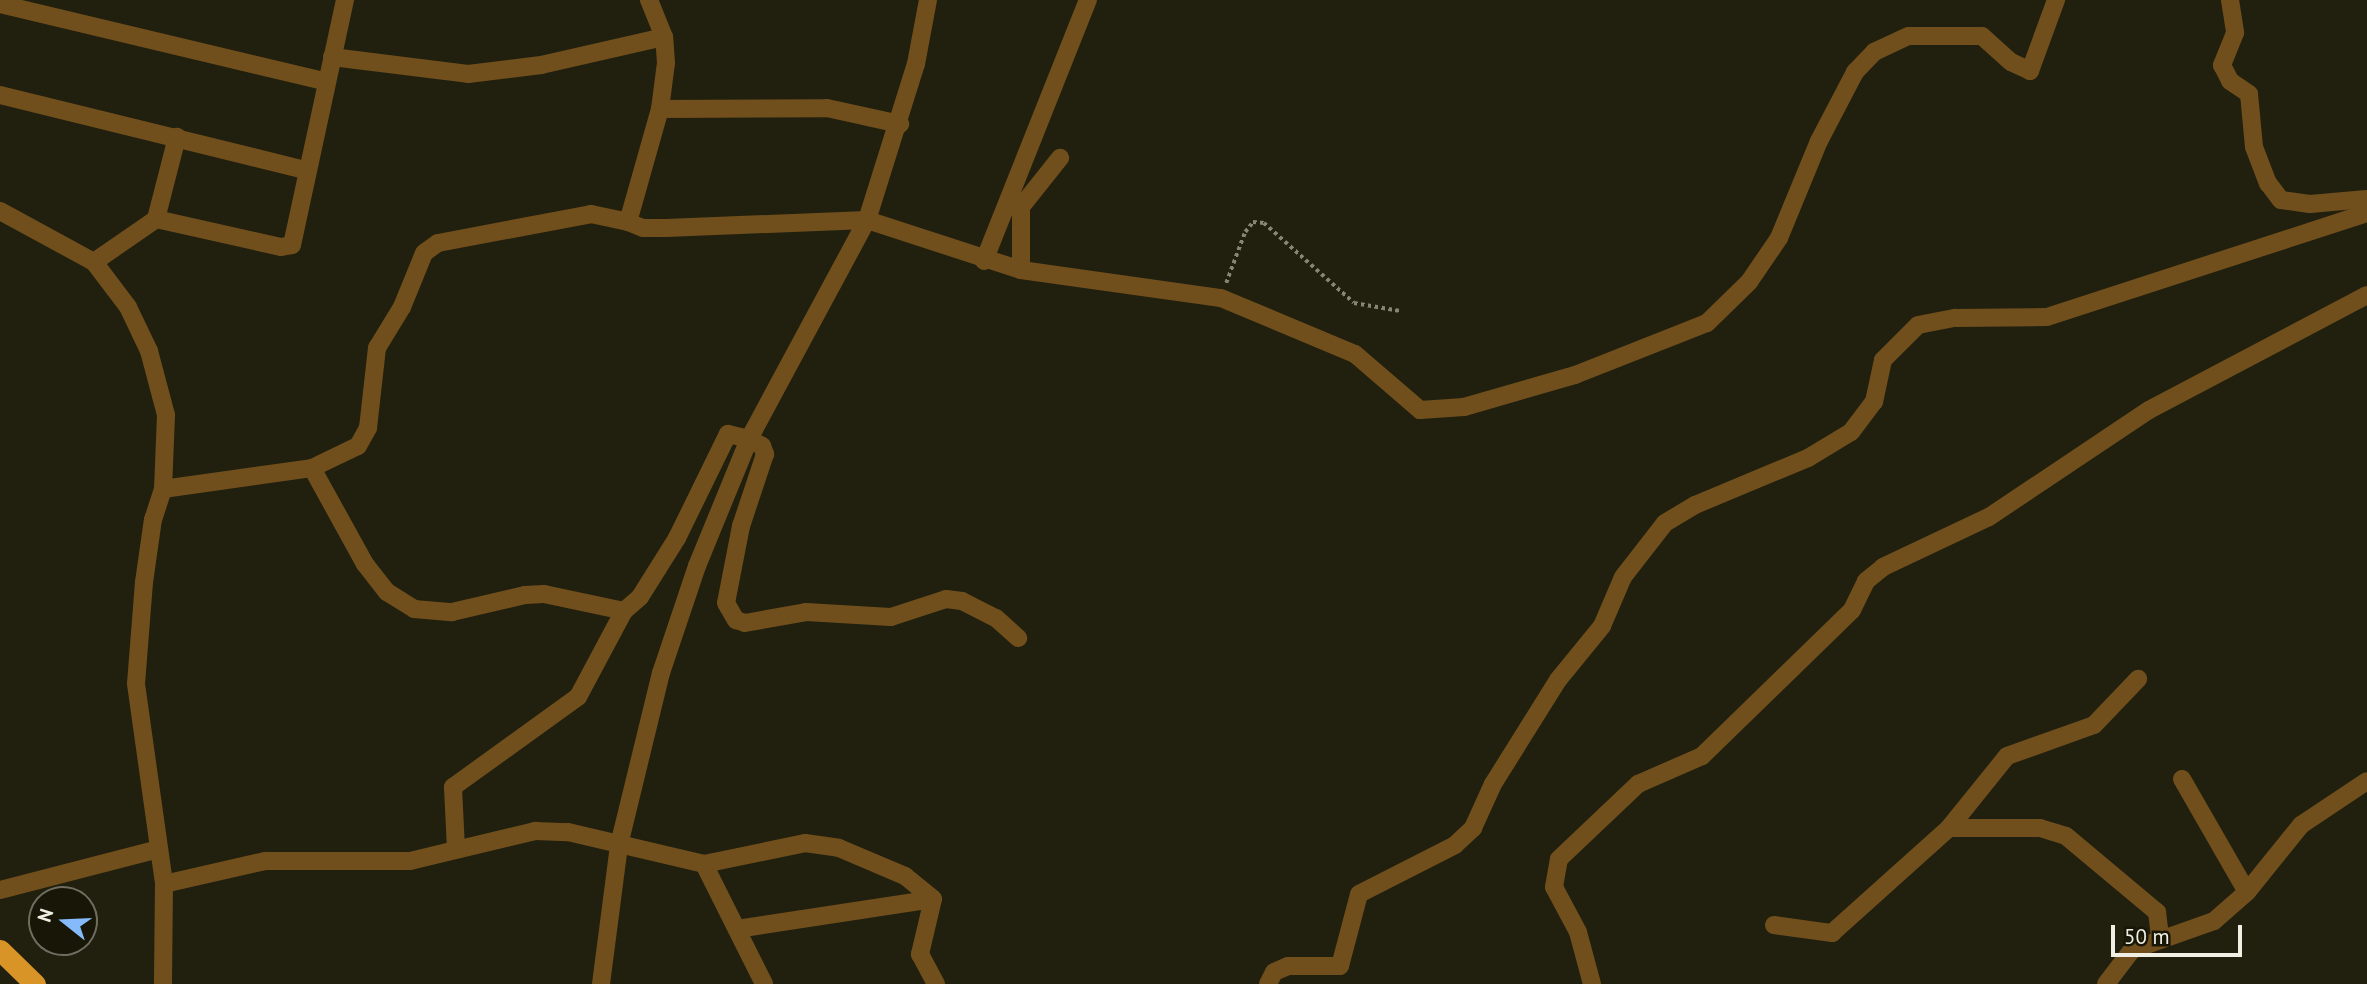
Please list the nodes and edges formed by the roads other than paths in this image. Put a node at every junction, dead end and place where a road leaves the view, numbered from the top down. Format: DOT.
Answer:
graph roads {
  1 [pos="345,0"];
  2 [pos="649,0"];
  3 [pos="928,0"];
  4 [pos="1088,0"];
  5 [pos="2056,0"];
  6 [pos="2230,0"];
  7 [pos="0,4"];
  8 [pos="664,37"];
  9 [pos="332,57"];
  10 [pos="327,82"];
  11 [pos="0,95"];
  12 [pos="660,108"];
  13 [pos="900,124"];
  14 [pos="177,137"];
  15 [pos="1060,158"];
  16 [pos="306,170"];
  17 [pos="2367,199"];
  18 [pos="0,211"];
  19 [pos="2367,213"];
  20 [pos="156,219"];
  21 [pos="867,220"];
  22 [pos="628,222"];
  23 [pos="984,261"];
  24 [pos="94,262"];
  25 [pos="1021,270"];
  26 [pos="2367,295"];
  27 [pos="749,439"];
  28 [pos="312,468"];
  29 [pos="163,489"];
  30 [pos="624,611"];
  31 [pos="1017,638"];
  32 [pos="2138,679"];
  33 [pos="2182,779"];
  34 [pos="2367,781"];
  35 [pos="1949,828"];
  36 [pos="619,845"];
  37 [pos="159,849"];
  38 [pos="456,849"];
  39 [pos="704,864"];
  40 [pos="164,884"];
  41 [pos="0,890"];
  42 [pos="2247,892"];
  43 [pos="933,899"];
  44 [pos="1774,925"];
  45 [pos="737,929"];
  46 [pos="2160,937"];
  47 [pos="0,950"];
  48 [pos="35,984"];
  49 [pos="163,984"];
  50 [pos="601,984"];
  51 [pos="764,984"];
  52 [pos="936,984"];
  53 [pos="1268,984"];
  54 [pos="1592,984"];
  55 [pos="2106,984"];
  1 -- 9 [label="street"];
  2 -- 8 [label="street"];
  3 -- 13 [label="street"];
  4 -- 23 [label="street"];
  5 -- 25 [label="street"];
  6 -- 17 [label="street"];
  7 -- 10 [label="street"];
  8 -- 9 [label="street"];
  8 -- 12 [label="street"];
  9 -- 10 [label="street"];
  10 -- 16 [label="street"];
  11 -- 14 [label="street"];
  12 -- 13 [label="street"];
  12 -- 22 [label="street"];
  13 -- 21 [label="street"];
  14 -- 16 [label="street"];
  14 -- 20 [label="street"];
  15 -- 25 [label="street"];
  16 -- 20 [label="street"];
  18 -- 24 [label="street"];
  19 -- 53 [label="street"];
  20 -- 24 [label="street"];
  21 -- 22 [label="street"];
  21 -- 23 [label="street"];
  21 -- 27 [label="street"];
  22 -- 28 [label="street"];
  23 -- 25 [label="street"];
  24 -- 29 [label="street"];
  26 -- 54 [label="street"];
  27 -- 30 [label="street"];
  27 -- 31 [label="street"];
  27 -- 36 [label="street"];
  28 -- 29 [label="street"];
  28 -- 30 [label="street"];
  29 -- 37 [label="street"];
  30 -- 38 [label="street"];
  32 -- 35 [label="street"];
  33 -- 42 [label="street"];
  34 -- 42 [label="street"];
  35 -- 44 [label="street"];
  35 -- 46 [label="street"];
  36 -- 38 [label="street"];
  36 -- 39 [label="street"];
  36 -- 50 [label="street"];
  37 -- 40 [label="street"];
  37 -- 41 [label="street"];
  38 -- 40 [label="street"];
  39 -- 43 [label="street"];
  39 -- 45 [label="street"];
  40 -- 49 [label="street"];
  42 -- 46 [label="street"];
  43 -- 45 [label="street"];
  43 -- 52 [label="street"];
  45 -- 51 [label="street"];
  46 -- 55 [label="street"];
  47 -- 48 [label="highway"];
}
